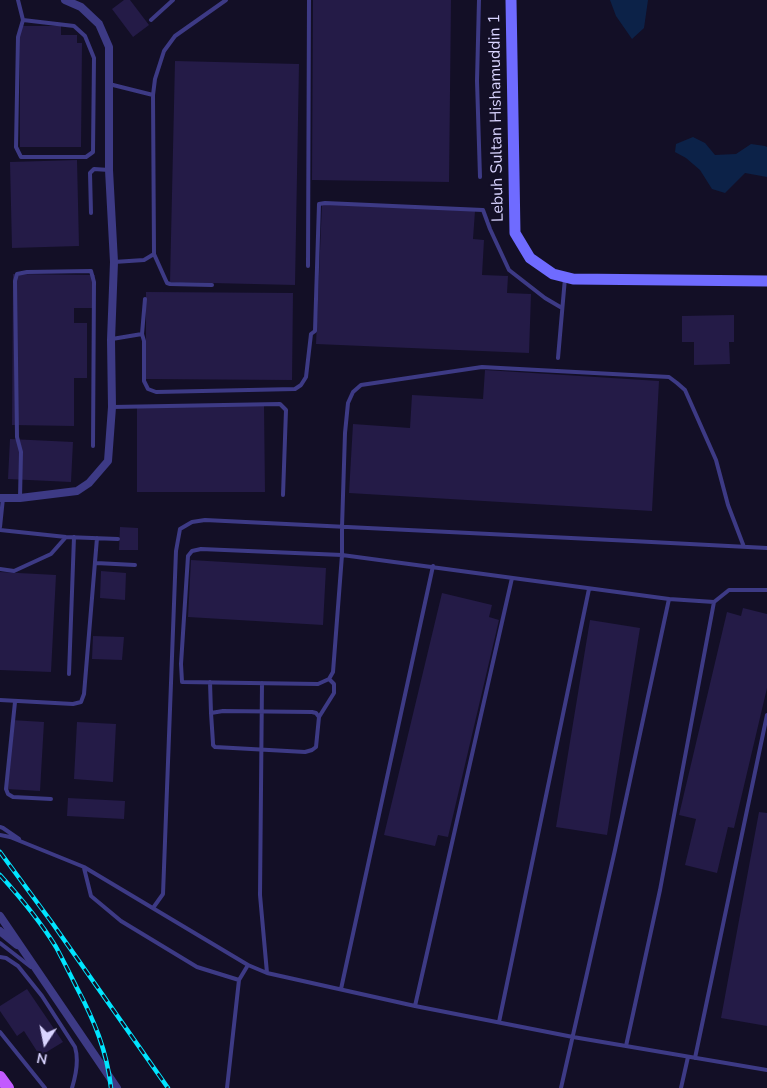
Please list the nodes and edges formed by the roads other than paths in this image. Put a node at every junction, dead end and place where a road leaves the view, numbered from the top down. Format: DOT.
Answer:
graph roads {
  1 [pos="18,0"];
  2 [pos="65,0"];
  3 [pos="226,0"];
  4 [pos="310,0"];
  5 [pos="479,0"];
  6 [pos="511,0"];
  7 [pos="170,1"];
  8 [pos="23,20"];
  9 [pos="151,20"];
  10 [pos="109,84"];
  11 [pos="153,95"];
  12 [pos="109,170"];
  13 [pos="480,177"];
  14 [pos="90,213"];
  15 [pos="154,254"];
  16 [pos="114,262"];
  17 [pos="308,266"];
  18 [pos="565,278"];
  19 [pos="767,281"];
  20 [pos="212,285"];
  21 [pos="144,299"];
  22 [pos="562,308"];
  23 [pos="142,334"];
  24 [pos="111,340"];
  25 [pos="558,358"];
  26 [pos="112,407"];
  27 [pos="93,446"];
  28 [pos="283,495"];
  29 [pos="1,498"];
  30 [pos="20,498"];
  31 [pos="342,527"];
  32 [pos="0,529"];
  33 [pos="66,537"];
  34 [pos="74,537"];
  35 [pos="97,538"];
  36 [pos="118,539"];
  37 [pos="744,547"];
  38 [pos="767,548"];
  39 [pos="342,555"];
  40 [pos="96,563"];
  41 [pos="135,565"];
  42 [pos="433,566"];
  43 [pos="0,569"];
  44 [pos="512,578"];
  45 [pos="589,589"];
  46 [pos="767,590"];
  47 [pos="669,599"];
  48 [pos="714,602"];
  49 [pos="70,674"];
  50 [pos="329,679"];
  51 [pos="210,682"];
  52 [pos="262,683"];
  53 [pos="0,700"];
  54 [pos="15,702"];
  55 [pos="261,712"];
  56 [pos="211,713"];
  57 [pos="767,716"];
  58 [pos="319,717"];
  59 [pos="261,750"];
  60 [pos="51,799"];
  61 [pos="0,827"];
  62 [pos="0,835"];
  63 [pos="27,844"];
  64 [pos="84,867"];
  65 [pos="153,908"];
  66 [pos="0,916"];
  67 [pos="0,931"];
  68 [pos="0,943"];
  69 [pos="24,952"];
  70 [pos="0,957"];
  71 [pos="248,965"];
  72 [pos="37,971"];
  73 [pos="267,973"];
  74 [pos="239,980"];
  75 [pos="340,989"];
  76 [pos="416,1006"];
  77 [pos="499,1022"];
  78 [pos="0,1032"];
  79 [pos="573,1037"];
  80 [pos="626,1046"];
  81 [pos="688,1057"];
  82 [pos="695,1058"];
  83 [pos="767,1070"];
  84 [pos="0,1073"];
  85 [pos="6,1083"];
  86 [pos="45,1088"];
  87 [pos="72,1088"];
  88 [pos="117,1088"];
  89 [pos="227,1088"];
  90 [pos="561,1088"];
  91 [pos="681,1088"];
  1 -- 8 [label="lane"];
  2 -- 10 [label="street"];
  3 -- 11 [label="lane"];
  4 -- 17 [label="lane"];
  5 -- 13 [label="lane"];
  6 -- 18 [label="street, Lebuh Sultan Hishamuddin 1"];
  7 -- 9 [label="lane"];
  8 -- 8 [label="lane"];
  10 -- 11 [label="lane"];
  10 -- 12 [label="street"];
  11 -- 15 [label="lane"];
  12 -- 14 [label="lane"];
  12 -- 16 [label="street"];
  15 -- 16 [label="lane"];
  15 -- 20 [label="lane"];
  16 -- 24 [label="street"];
  18 -- 19 [label="street, Lebuh Sultan Hishamuddin 1"];
  18 -- 22 [label="lane"];
  21 -- 23 [label="lane"];
  22 -- 23 [label="lane"];
  22 -- 25 [label="lane"];
  23 -- 24 [label="lane"];
  24 -- 26 [label="street"];
  26 -- 28 [label="lane"];
  26 -- 30 [label="street"];
  27 -- 30 [label="lane"];
  29 -- 30 [label="street"];
  29 -- 32 [label="lane"];
  31 -- 37 [label="lane"];
  31 -- 37 [label="lane"];
  31 -- 39 [label="lane"];
  31 -- 65 [label="lane"];
  32 -- 33 [label="lane"];
  33 -- 34 [label="lane"];
  33 -- 43 [label="lane"];
  34 -- 35 [label="lane"];
  34 -- 49 [label="lane"];
  35 -- 36 [label="lane"];
  35 -- 40 [label="lane"];
  37 -- 38 [label="lane"];
  39 -- 42 [label="lane"];
  39 -- 50 [label="lane"];
  39 -- 51 [label="lane"];
  40 -- 41 [label="lane"];
  40 -- 54 [label="lane"];
  42 -- 44 [label="lane"];
  42 -- 75 [label="lane"];
  44 -- 45 [label="lane"];
  44 -- 76 [label="lane"];
  45 -- 47 [label="lane"];
  45 -- 77 [label="lane"];
  46 -- 48 [label="lane"];
  47 -- 48 [label="lane"];
  47 -- 79 [label="lane"];
  48 -- 80 [label="lane"];
  50 -- 52 [label="lane"];
  50 -- 58 [label="lane"];
  51 -- 52 [label="lane"];
  51 -- 56 [label="lane"];
  52 -- 55 [label="lane"];
  53 -- 54 [label="lane"];
  54 -- 60 [label="lane"];
  55 -- 56 [label="lane"];
  55 -- 58 [label="lane"];
  55 -- 59 [label="lane"];
  56 -- 59 [label="lane"];
  57 -- 82 [label="lane"];
  58 -- 59 [label="lane"];
  59 -- 73 [label="lane"];
  61 -- 63 [label="lane"];
  62 -- 63 [label="lane"];
  63 -- 64 [label="lane"];
  64 -- 65 [label="lane"];
  64 -- 74 [label="lane"];
  65 -- 71 [label="lane"];
  66 -- 69 [label="street"];
  67 -- 69 [label="street"];
  68 -- 72 [label="lane"];
  69 -- 72 [label="street"];
  70 -- 87 [label="lane"];
  71 -- 73 [label="lane"];
  71 -- 74 [label="lane"];
  72 -- 88 [label="street"];
  73 -- 75 [label="lane"];
  74 -- 89 [label="lane"];
  75 -- 76 [label="lane"];
  76 -- 77 [label="lane"];
  77 -- 79 [label="lane"];
  78 -- 86 [label="lane"];
  79 -- 80 [label="lane"];
  79 -- 90 [label="lane"];
  80 -- 81 [label="lane"];
  81 -- 82 [label="lane"];
  81 -- 91 [label="lane"];
  82 -- 83 [label="lane"];
  84 -- 85 [label="lane"];
}
